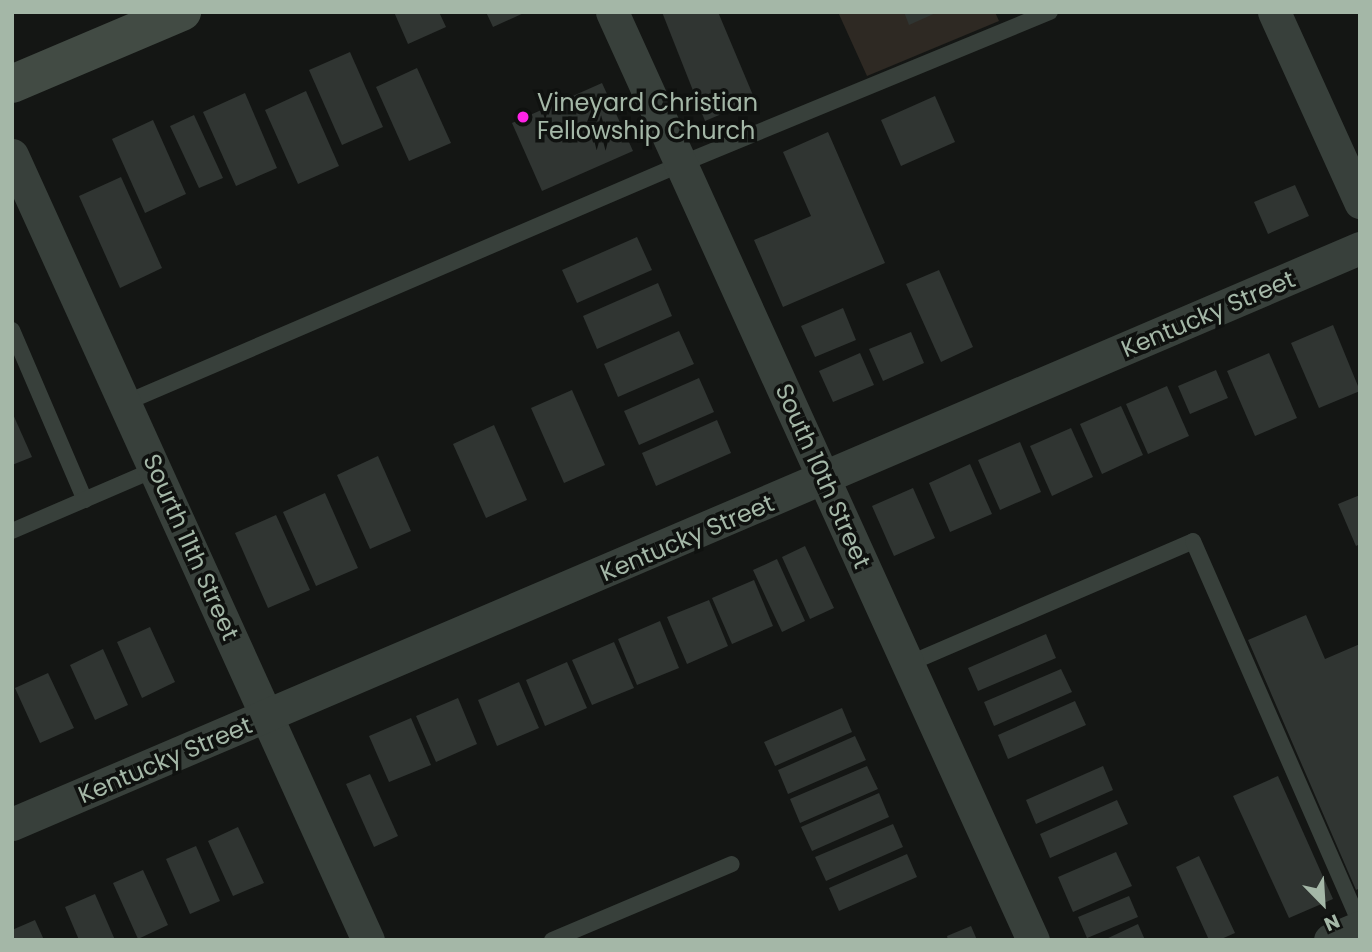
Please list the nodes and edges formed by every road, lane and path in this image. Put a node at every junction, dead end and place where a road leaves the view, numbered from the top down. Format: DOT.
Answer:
graph roads {
  1 [pos="182,12"];
  2 [pos="612,12"];
  3 [pos="1050,12"];
  4 [pos="1274,12"];
  5 [pos="12,84"];
  6 [pos="681,164"];
  7 [pos="16,173"];
  8 [pos="1360,202"];
  9 [pos="1360,248"];
  10 [pos="12,330"];
  11 [pos="125,403"];
  12 [pos="156,469"];
  13 [pos="824,479"];
  14 [pos="85,500"];
  15 [pos="12,531"];
  16 [pos="908,664"];
  17 [pos="268,717"];
  18 [pos="12,824"];
  19 [pos="732,864"];
  20 [pos="1360,925"];
  21 [pos="368,940"];
  22 [pos="552,940"];
  23 [pos="1033,940"];
  24 [pos="1329,940"];
  1 -- 5 [label="street"];
  2 -- 6 [label="street, South 10th Street"];
  3 -- 6 [label="lane"];
  4 -- 8 [label="street"];
  6 -- 11 [label="lane"];
  6 -- 13 [label="street, South 10th Street"];
  7 -- 11 [label="street, Sourth 11th Street"];
  9 -- 13 [label="street, Kentucky Street"];
  10 -- 14 [label="lane"];
  11 -- 12 [label="street, Sourth 11th Street"];
  12 -- 14 [label="lane"];
  12 -- 17 [label="street, Sourth 11th Street"];
  13 -- 16 [label="street, South 10th Street"];
  13 -- 17 [label="street, Kentucky Street"];
  14 -- 15 [label="lane"];
  16 -- 20 [label="lane"];
  16 -- 23 [label="street, South 10th Street"];
  17 -- 18 [label="street, Kentucky Street"];
  17 -- 21 [label="street, Sourth 11th Street"];
  19 -- 22 [label="lane"];
  20 -- 24 [label="street"];
}
